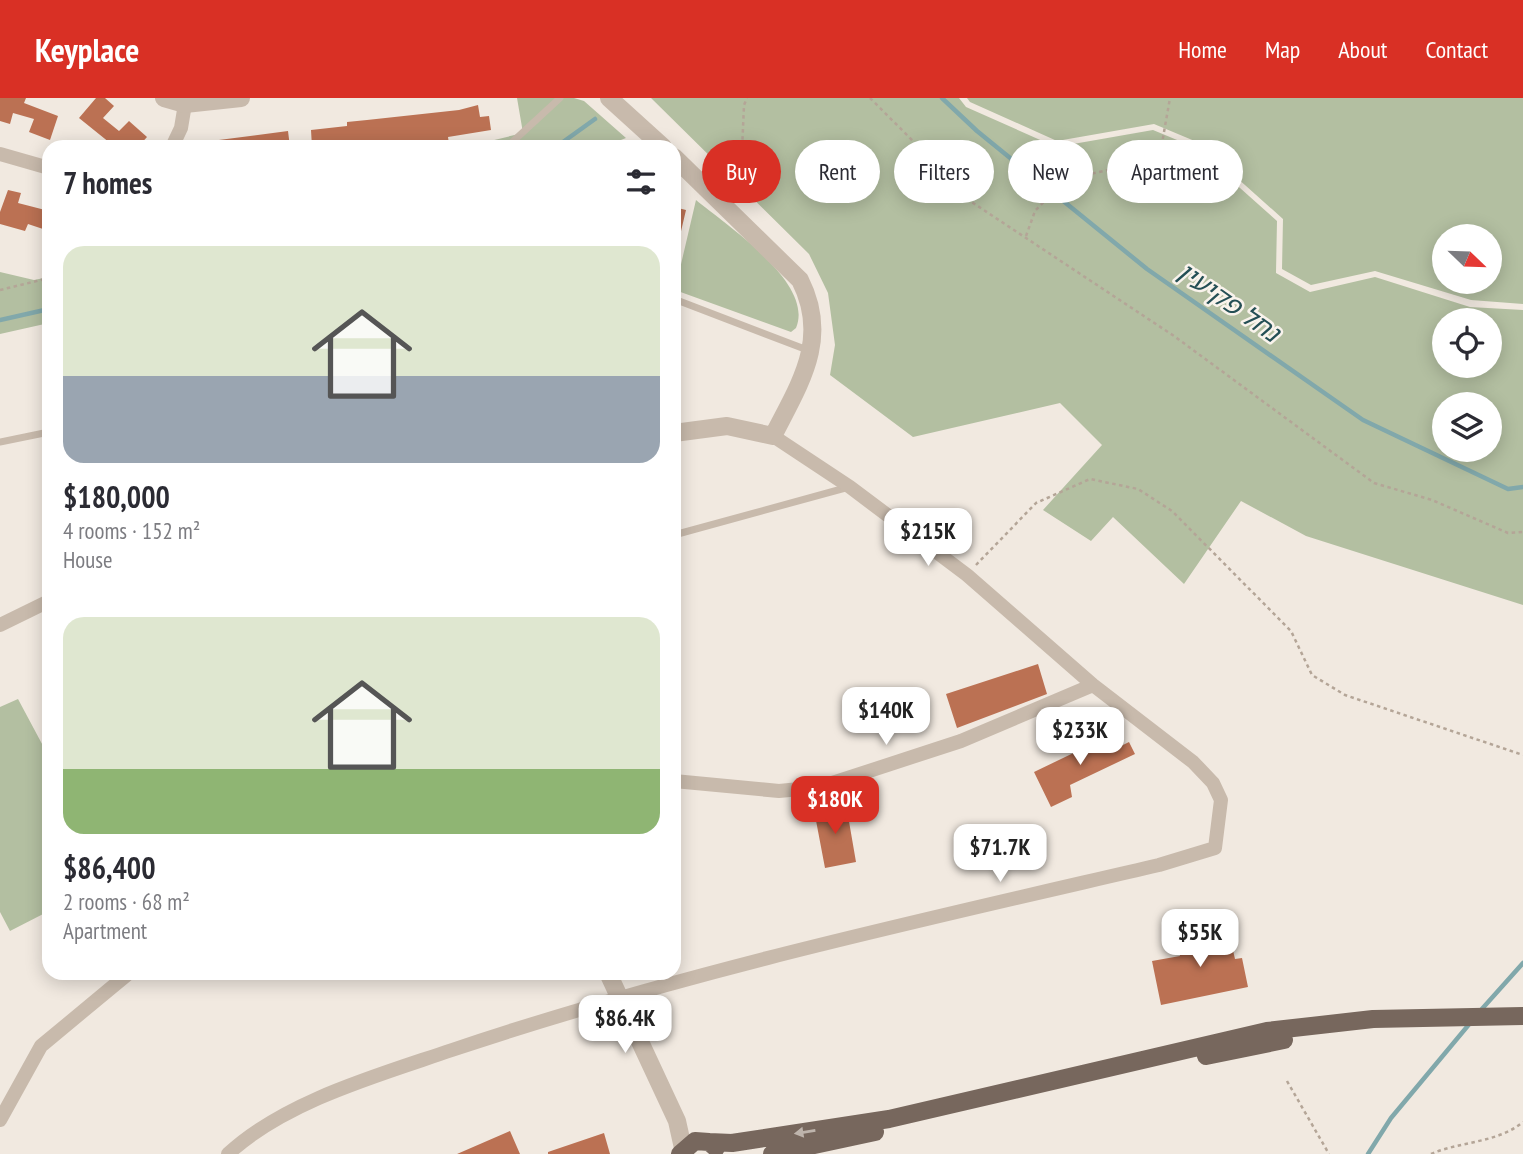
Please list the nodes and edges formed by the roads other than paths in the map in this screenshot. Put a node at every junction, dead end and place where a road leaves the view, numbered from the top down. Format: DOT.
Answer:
graph roads {
  1 [pos="164,98"];
  2 [pos="241,98"];
  3 [pos="560,98"];
  4 [pos="609,98"];
  5 [pos="185,104"];
  6 [pos="175,140"];
  7 [pos="515,140"];
  8 [pos="655,140"];
  9 [pos="0,154"];
  10 [pos="681,164"];
  11 [pos="42,166"];
  12 [pos="681,302"];
  13 [pos="811,352"];
  14 [pos="681,432"];
  15 [pos="42,433"];
  16 [pos="774,436"];
  17 [pos="0,442"];
  18 [pos="850,487"];
  19 [pos="681,533"];
  20 [pos="42,604"];
  21 [pos="0,625"];
  22 [pos="1093,685"];
  23 [pos="681,782"];
  24 [pos="121,980"];
  25 [pos="611,980"];
  26 [pos="620,999"];
  27 [pos="1523,1016"];
  28 [pos="1523,1027"];
  29 [pos="0,1120"];
  30 [pos="677,1121"];
  31 [pos="710,1145"];
  32 [pos="681,1152"];
  33 [pos="228,1154"];
  34 [pos="772,1154"];
  1 -- 5 [label="street"];
  2 -- 5 [label="street"];
  3 -- 7 [label="lane"];
  4 -- 8 [label="street"];
  5 -- 6 [label="street"];
  9 -- 11 [label="street"];
  10 -- 13 [label="street"];
  12 -- 13 [label="lane"];
  13 -- 16 [label="street"];
  14 -- 16 [label="street"];
  15 -- 17 [label="lane"];
  16 -- 18 [label="street"];
  18 -- 19 [label="lane"];
  18 -- 22 [label="street"];
  20 -- 21 [label="street"];
  22 -- 23 [label="street"];
  22 -- 26 [label="street"];
  24 -- 29 [label="street"];
  25 -- 26 [label="street"];
  26 -- 30 [label="street"];
  26 -- 33 [label="street"];
  27 -- 31 [label="main road, one-way"];
  28 -- 34 [label="main road"];
  30 -- 31 [label="street"];
  30 -- 32 [label="street"];
  31 -- 32 [label="main road"];
}
